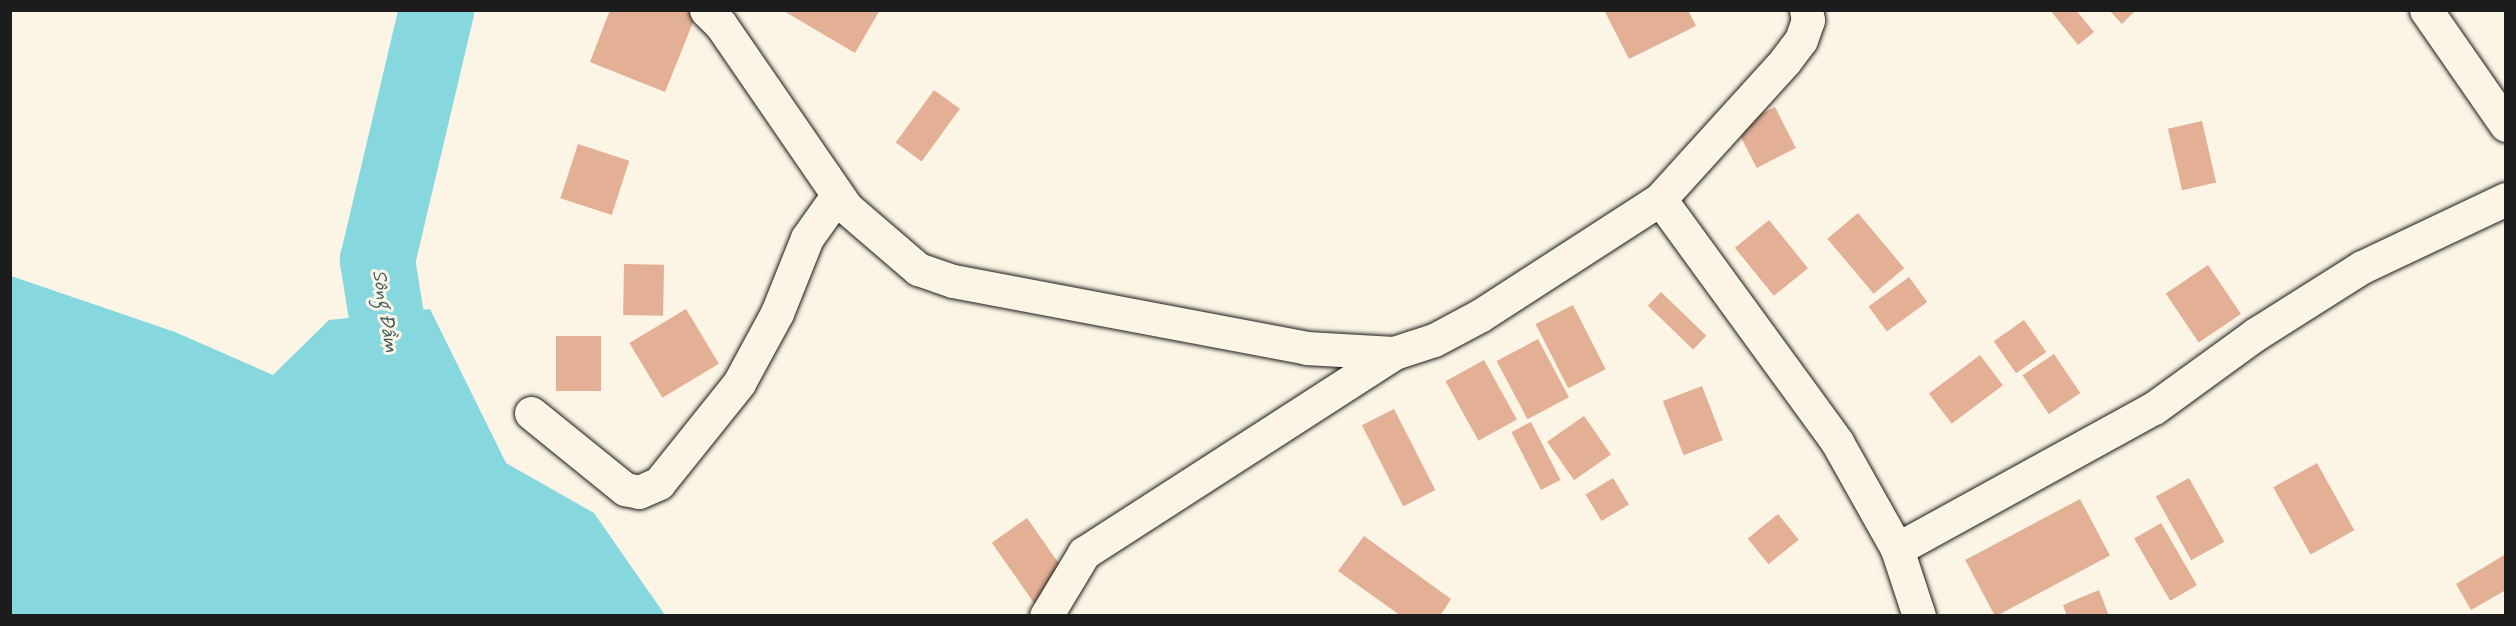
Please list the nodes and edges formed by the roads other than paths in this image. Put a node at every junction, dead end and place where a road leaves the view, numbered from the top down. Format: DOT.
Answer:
graph roads {
  1 [pos="706,10"];
  2 [pos="2426,10"];
  3 [pos="1815,14"];
  4 [pos="2505,125"];
  5 [pos="837,196"];
  6 [pos="1660,199"];
  7 [pos="2505,199"];
  8 [pos="1394,353"];
  9 [pos="531,412"];
  10 [pos="1897,549"];
  11 [pos="1046,615"];
  12 [pos="1919,615"];
  1 -- 5 [label="street"];
  2 -- 4 [label="street"];
  3 -- 6 [label="street"];
  5 -- 8 [label="street"];
  5 -- 9 [label="street"];
  6 -- 8 [label="street"];
  6 -- 10 [label="street"];
  7 -- 10 [label="street"];
  8 -- 11 [label="street"];
  10 -- 12 [label="street"];
}
